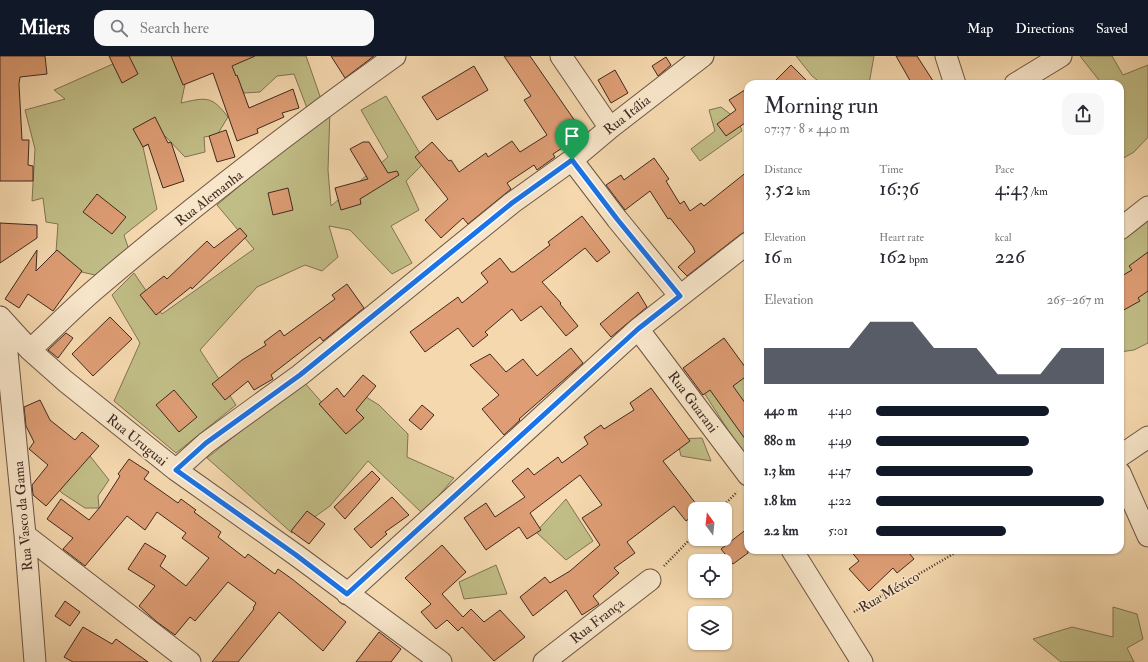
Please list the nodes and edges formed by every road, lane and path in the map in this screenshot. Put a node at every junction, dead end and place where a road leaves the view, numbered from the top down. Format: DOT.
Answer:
graph roads {
  1 [pos="395,56"];
  2 [pos="561,56"];
  3 [pos="703,56"];
  4 [pos="946,56"];
  5 [pos="1061,56"];
  6 [pos="954,80"];
  7 [pos="1022,80"];
  8 [pos="610,128"];
  9 [pos="572,160"];
  10 [pos="1148,207"];
  11 [pos="1124,226"];
  12 [pos="744,246"];
  13 [pos="680,296"];
  14 [pos="2,319"];
  15 [pos="638,329"];
  16 [pos="30,350"];
  17 [pos="1148,437"];
  18 [pos="1124,453"];
  19 [pos="176,470"];
  20 [pos="744,480"];
  21 [pos="744,482"];
  22 [pos="1124,482"];
  23 [pos="726,502"];
  24 [pos="25,535"];
  25 [pos="1148,536"];
  26 [pos="688,541"];
  27 [pos="795,554"];
  28 [pos="953,554"];
  29 [pos="650,580"];
  30 [pos="347,594"];
  31 [pos="838,622"];
  32 [pos="35,662"];
  33 [pos="190,662"];
  34 [pos="441,662"];
  35 [pos="544,662"];
  36 [pos="862,662"];
  1 -- 16 [label="street, Rua Alemanha"];
  2 -- 8 [label="street"];
  3 -- 8 [label="street, Rua Itália"];
  4 -- 6 [label="street"];
  5 -- 7 [label="street"];
  8 -- 9 [label="street, Rua Itália"];
  9 -- 13 [label="street"];
  9 -- 19 [label="street, Rua Itália"];
  10 -- 11 [label="street"];
  12 -- 13 [label="street"];
  13 -- 15 [label="street"];
  14 -- 16 [label="street, Rua Uruguai"];
  14 -- 24 [label="street, Rua Vasco da Gama"];
  15 -- 20 [label="street, Rua Guarani"];
  15 -- 30 [label="street"];
  16 -- 19 [label="street, Rua Uruguai"];
  17 -- 18 [label="street"];
  19 -- 30 [label="street, Rua Uruguai"];
  21 -- 23 [label="path"];
  22 -- 25 [label="street"];
  24 -- 32 [label="street, Rua Vasco da Gama"];
  24 -- 33 [label="street"];
  26 -- 29 [label="path"];
  27 -- 31 [label="street"];
  28 -- 31 [label="path, Rua México"];
  29 -- 35 [label="street, Rua França"];
  30 -- 34 [label="street, Rua Uruguai"];
  31 -- 36 [label="street"];
}
